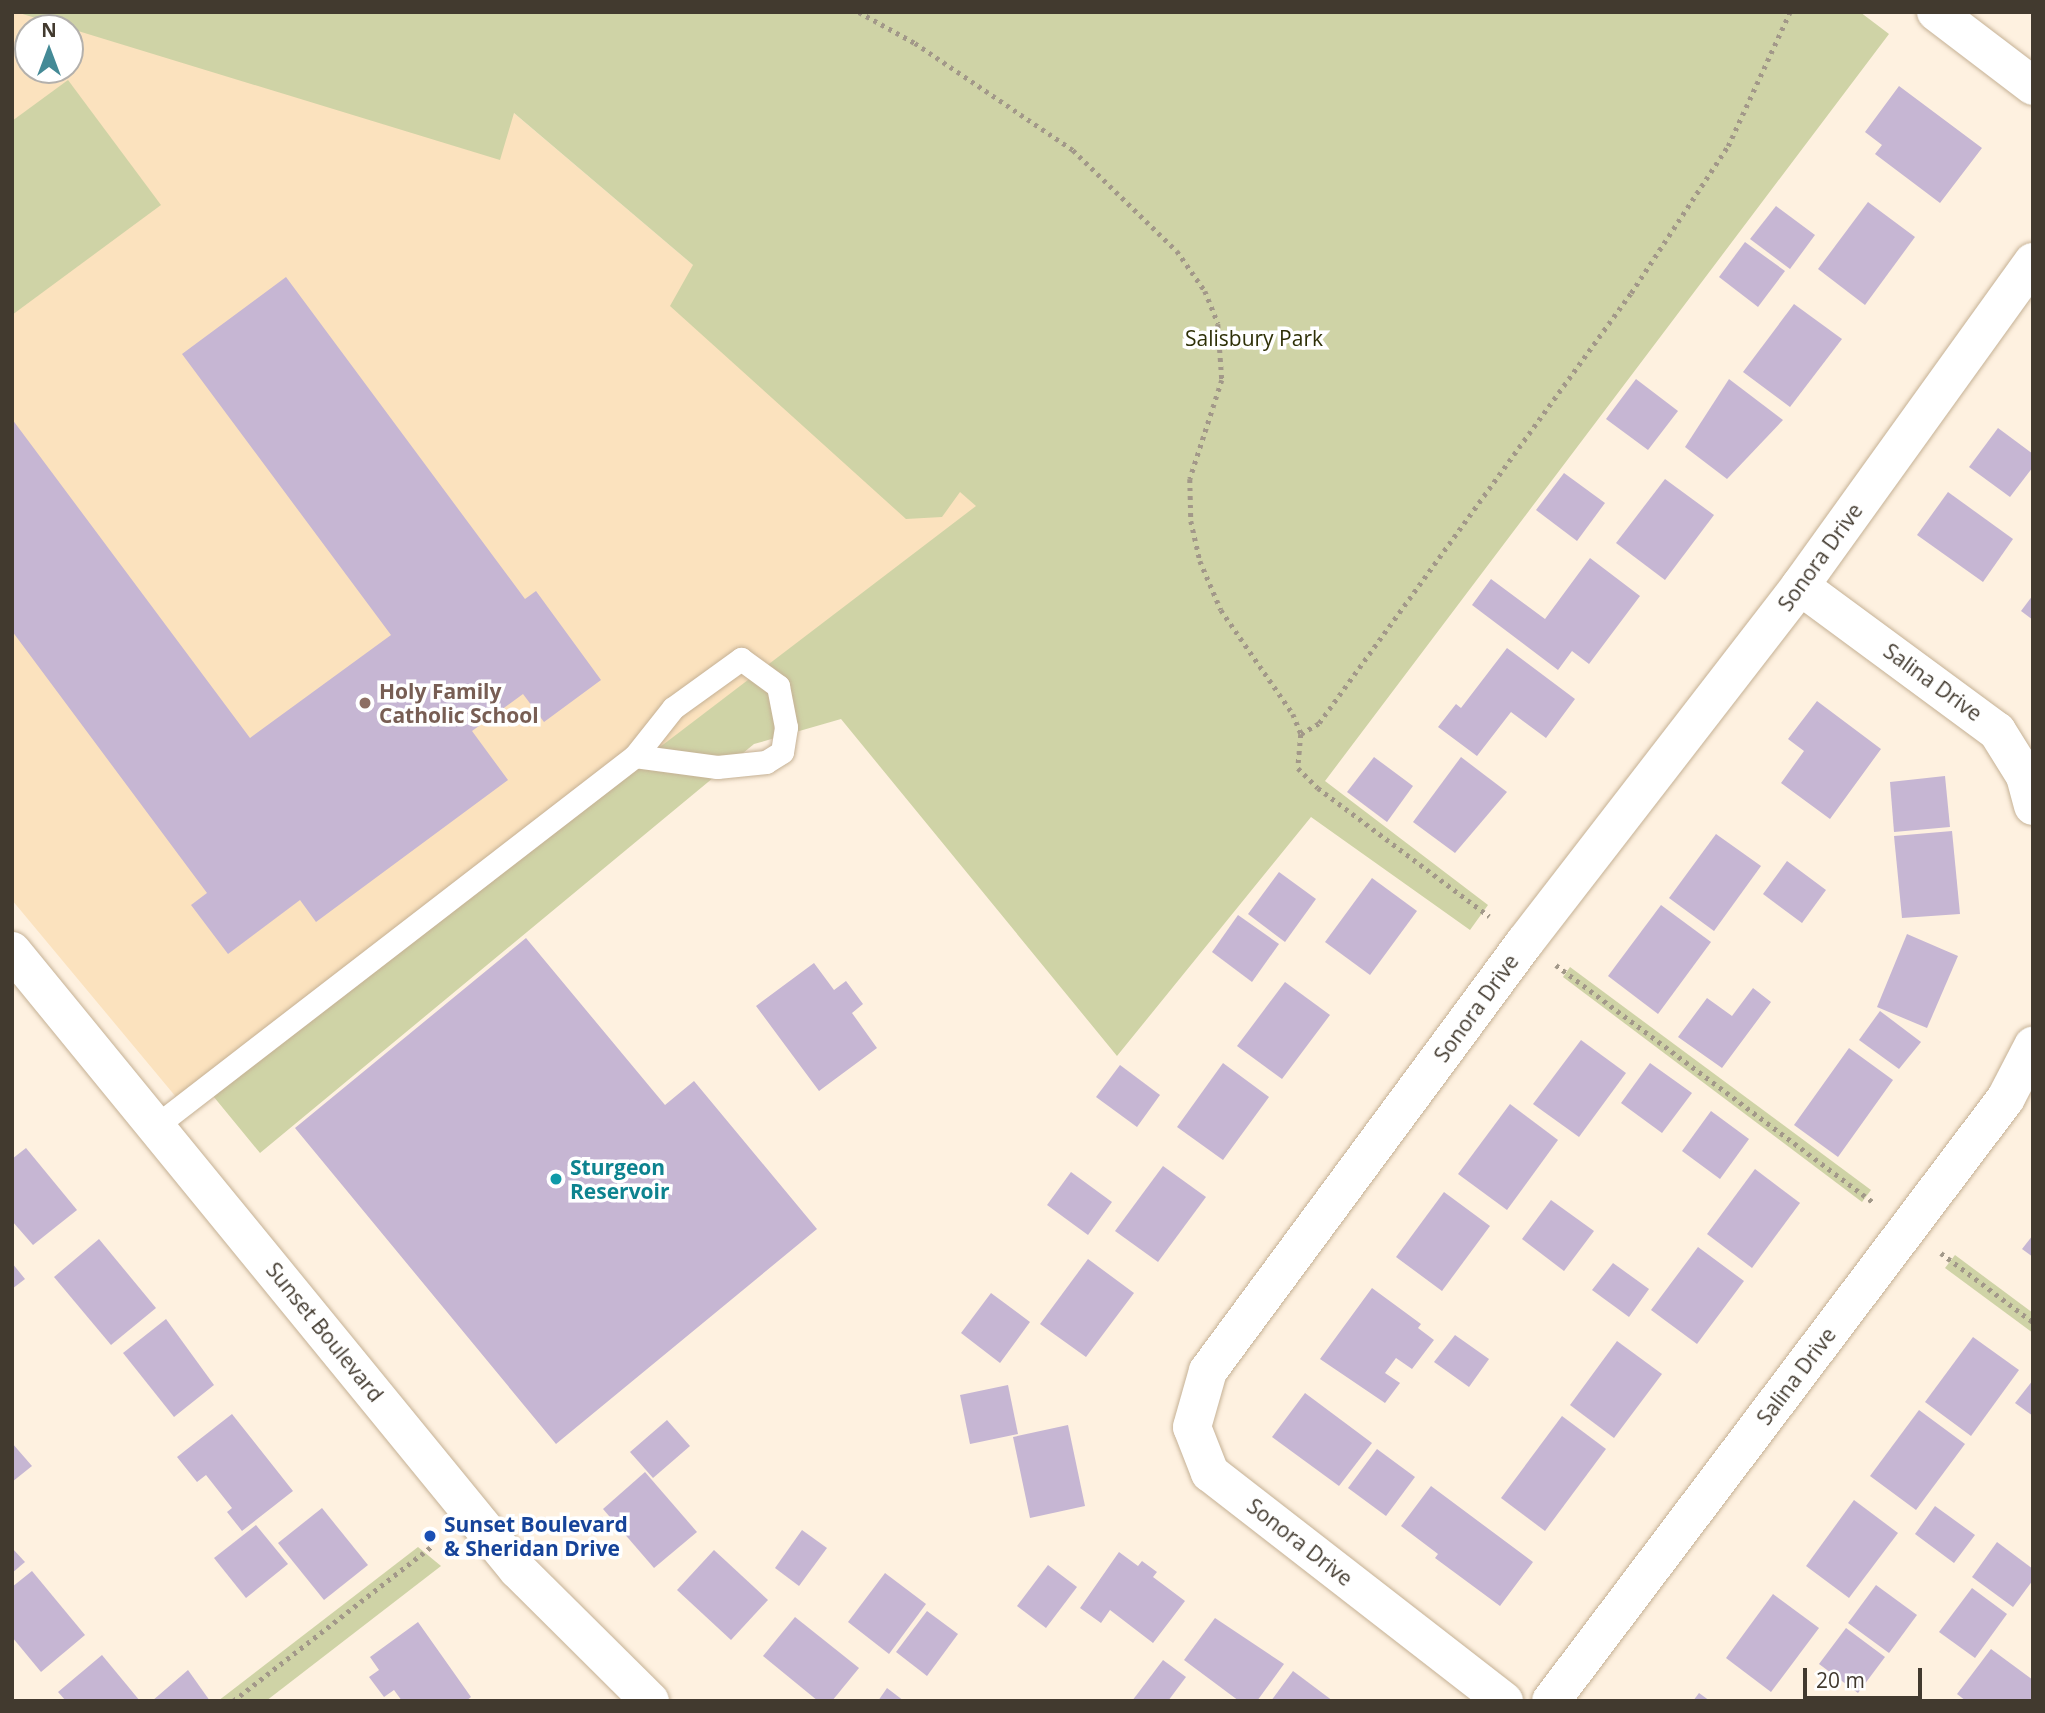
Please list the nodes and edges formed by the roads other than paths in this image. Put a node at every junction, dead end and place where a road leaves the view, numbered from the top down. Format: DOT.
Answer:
graph roads {
  1 [pos="1936,12"];
  2 [pos="2033,86"];
  3 [pos="2033,262"];
  4 [pos="1800,586"];
  5 [pos="635,756"];
  6 [pos="2033,806"];
  7 [pos="12,951"];
  8 [pos="2033,1046"];
  9 [pos="158,1125"];
  10 [pos="650,1701"];
  11 [pos="1504,1701"];
  12 [pos="1551,1701"];
  1 -- 2 [label="street"];
  3 -- 4 [label="street, Sonora Drive"];
  4 -- 6 [label="street, Salina Drive"];
  4 -- 11 [label="street, Sonora Drive"];
  5 -- 5 [label="lane"];
  5 -- 9 [label="lane"];
  7 -- 9 [label="street, Sunset Boulevard"];
  8 -- 12 [label="street, Salina Drive"];
  9 -- 10 [label="street, Sunset Boulevard"];
}
